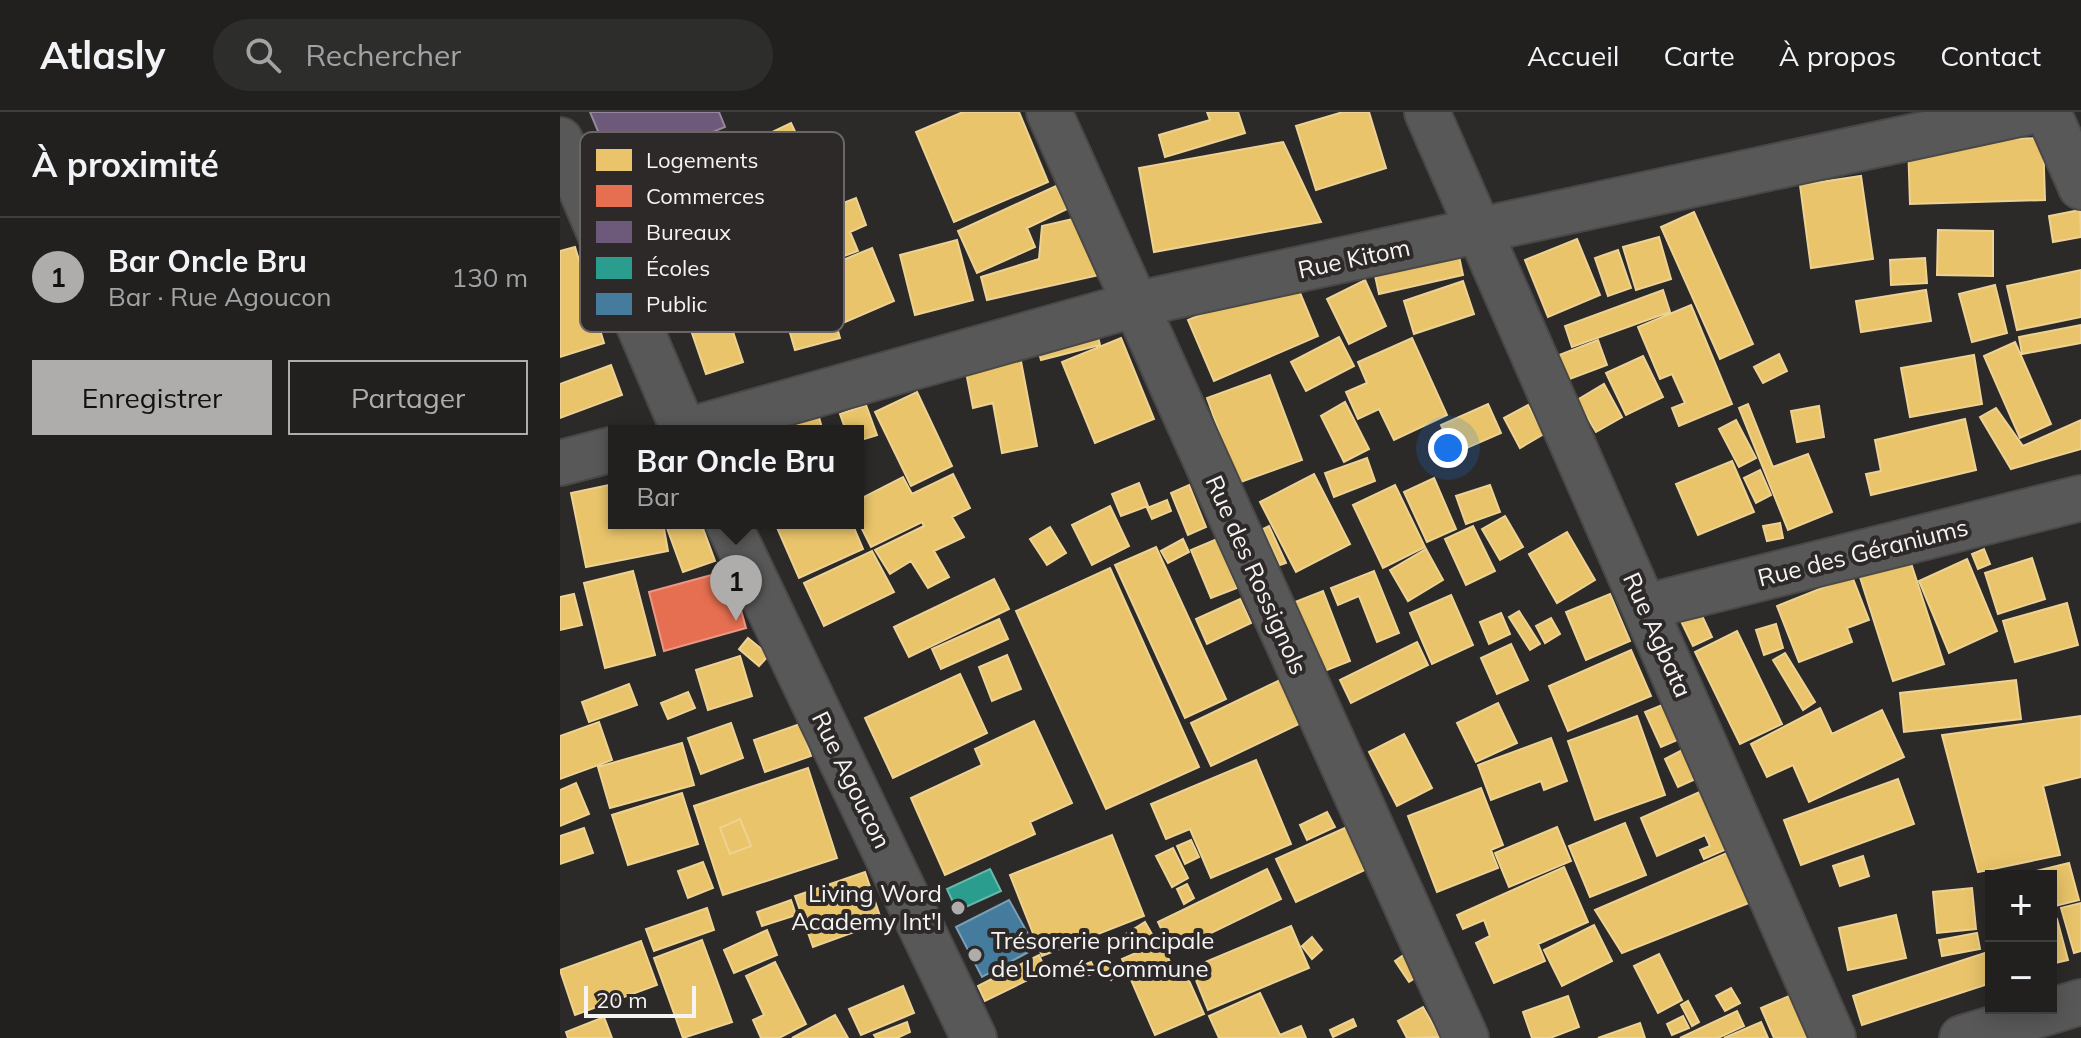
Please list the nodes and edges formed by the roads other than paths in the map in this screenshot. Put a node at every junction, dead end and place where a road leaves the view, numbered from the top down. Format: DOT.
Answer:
graph roads {
  1 [pos="1049,112"];
  2 [pos="1427,112"];
  3 [pos="2028,112"];
  4 [pos="2048,112"];
  5 [pos="560,140"];
  6 [pos="580,187"];
  7 [pos="2081,187"];
  8 [pos="1481,232"];
  9 [pos="1133,305"];
  10 [pos="642,332"];
  11 [pos="682,425"];
  12 [pos="706,425"];
  13 [pos="608,451"];
  14 [pos="560,463"];
  15 [pos="2081,498"];
  16 [pos="731,529"];
  17 [pos="1645,607"];
  18 [pos="2081,1002"];
  19 [pos="974,1038"];
  20 [pos="1466,1038"];
  21 [pos="1833,1038"];
  22 [pos="1962,1038"];
  1 -- 9 [label="street, Rue des Rossignols"];
  2 -- 8 [label="street, Rue Agbata"];
  3 -- 8 [label="street, Rue Kitom"];
  4 -- 7 [label="street"];
  5 -- 6 [label="street"];
  8 -- 9 [label="street, Rue Kitom"];
  8 -- 17 [label="street, Rue Agbata"];
  9 -- 12 [label="street, Rue Kitom"];
  9 -- 20 [label="street, Rue des Rossignols"];
  10 -- 11 [label="street"];
  13 -- 14 [label="street"];
  15 -- 17 [label="street, Rue des Géraniums"];
  16 -- 19 [label="street, Rue Agoucon"];
  17 -- 21 [label="street, Rue Agbata"];
  18 -- 22 [label="street"];
}
